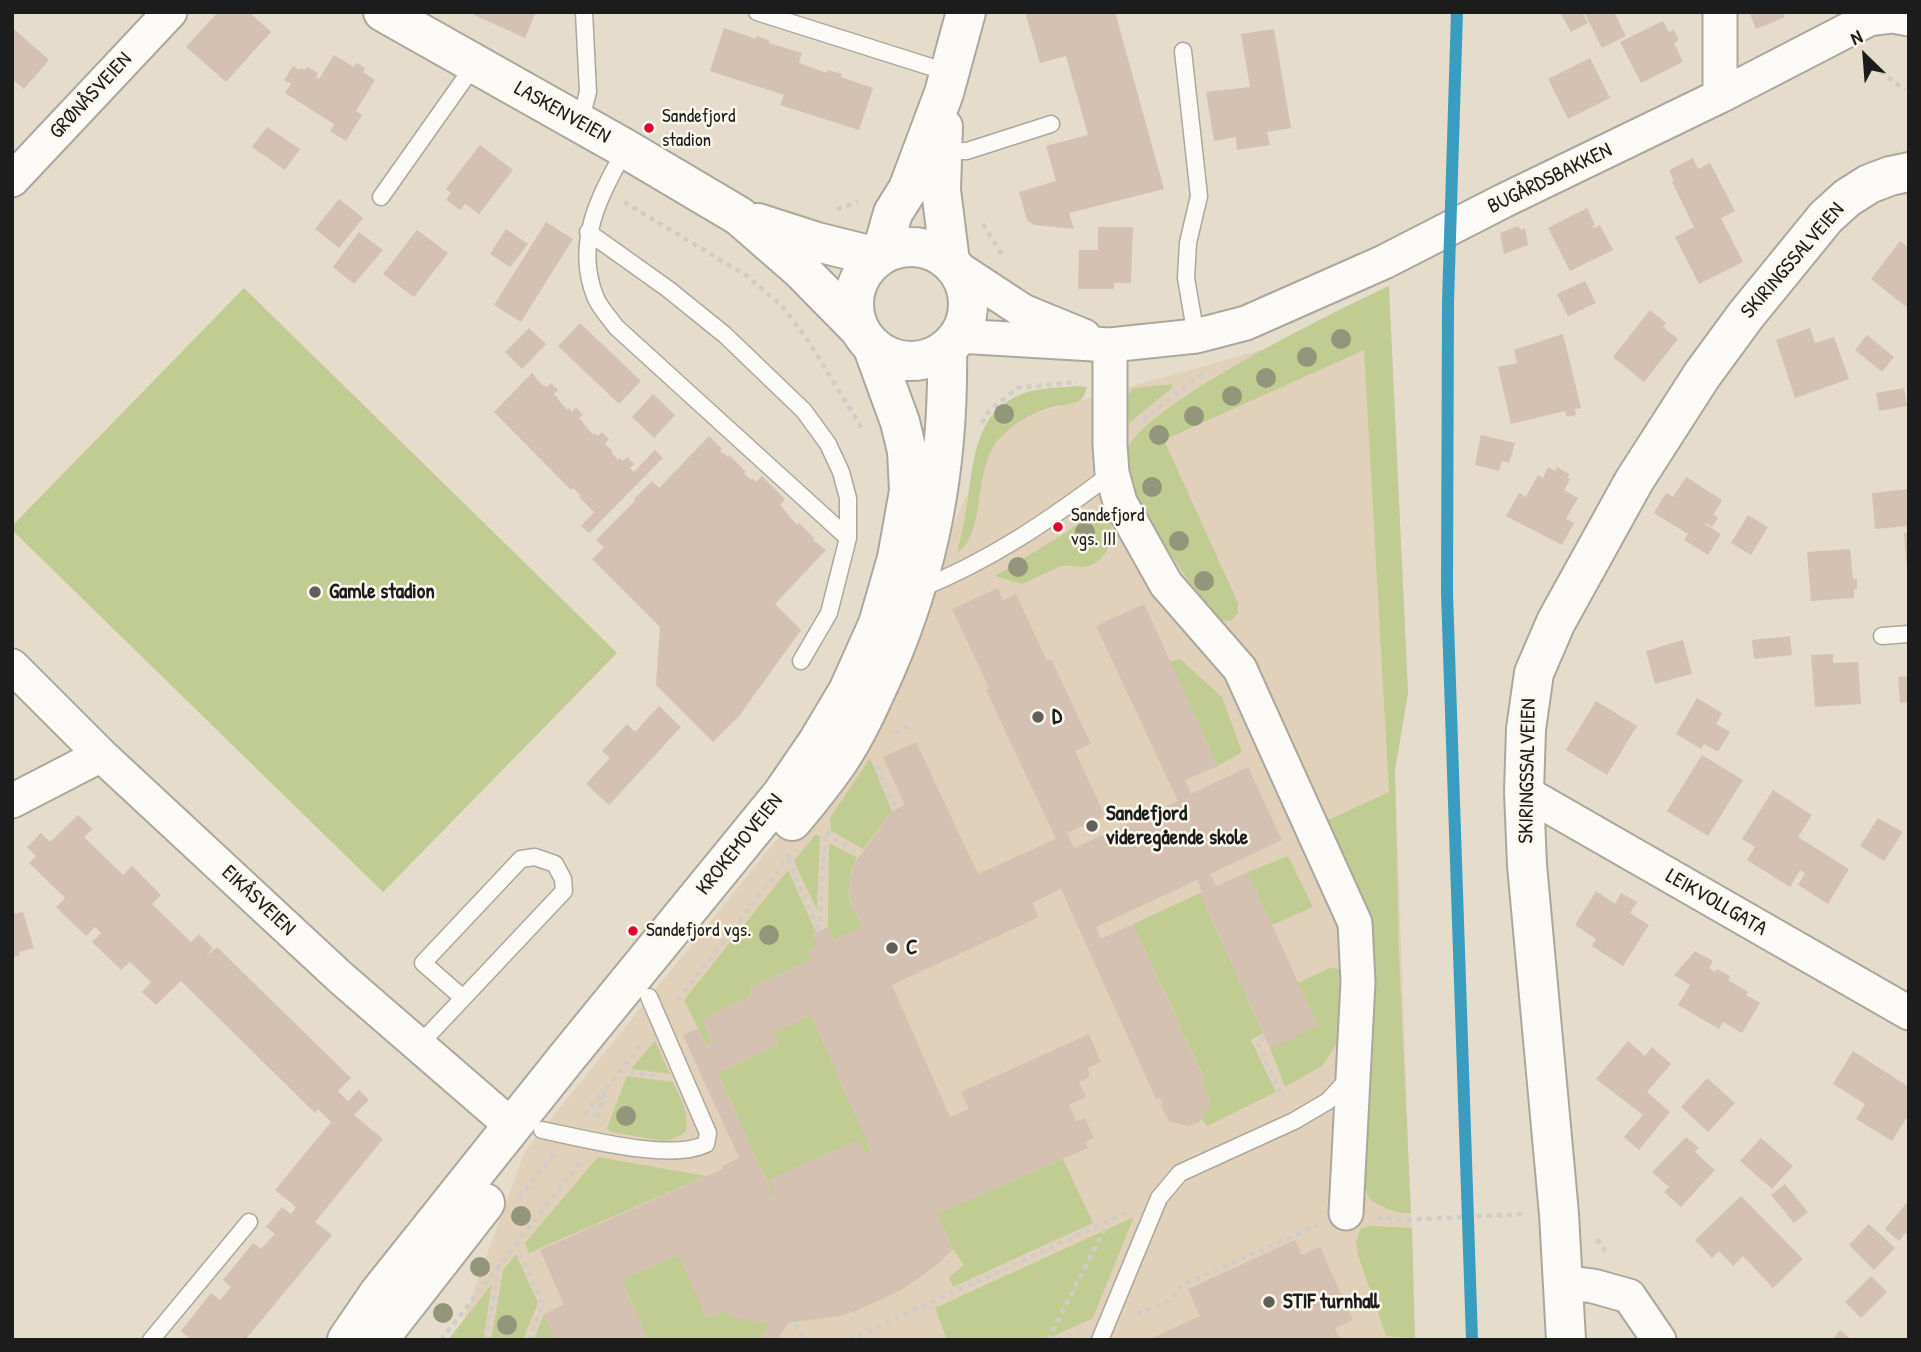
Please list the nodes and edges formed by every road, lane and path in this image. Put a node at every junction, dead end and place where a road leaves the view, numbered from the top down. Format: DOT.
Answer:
graph roads {
  1 [pos="170,12"];
  2 [pos="383,12"];
  3 [pos="584,12"];
  4 [pos="757,12"];
  5 [pos="965,12"];
  6 [pos="1720,12"];
  7 [pos="1909,19"];
  8 [pos="1183,51"];
  9 [pos="1863,59"];
  10 [pos="475,64"];
  11 [pos="947,83"];
  12 [pos="1905,90"];
  13 [pos="1720,96"];
  14 [pos="580,122"];
  15 [pos="1051,124"];
  16 [pos="626,149"];
  17 [pos="933,150"];
  18 [pos="1909,173"];
  19 [pos="12,180"];
  20 [pos="603,189"];
  21 [pos="381,197"];
  22 [pos="869,197"];
  23 [pos="827,208"];
  24 [pos="978,215"];
  25 [pos="739,216"];
  26 [pos="589,232"];
  27 [pos="879,256"];
  28 [pos="1007,261"];
  29 [pos="951,264"];
  30 [pos="1196,336"];
  31 [pos="866,338"];
  32 [pos="953,342"];
  33 [pos="1107,344"];
  34 [pos="1203,373"];
  35 [pos="869,440"];
  36 [pos="1111,459"];
  37 [pos="848,538"];
  38 [pos="917,590"];
  39 [pos="1909,634"];
  40 [pos="1882,636"];
  41 [pos="802,660"];
  42 [pos="12,666"];
  43 [pos="101,755"];
  44 [pos="874,759"];
  45 [pos="1524,792"];
  46 [pos="12,801"];
  47 [pos="896,809"];
  48 [pos="825,821"];
  49 [pos="825,833"];
  50 [pos="859,854"];
  51 [pos="788,858"];
  52 [pos="463,998"];
  53 [pos="649,998"];
  54 [pos="1909,1013"];
  55 [pos="1265,1038"];
  56 [pos="418,1046"];
  57 [pos="619,1071"];
  58 [pos="1352,1074"];
  59 [pos="684,1080"];
  60 [pos="1294,1121"];
  61 [pos="528,1128"];
  62 [pos="1159,1198"];
  63 [pos="1346,1213"];
  64 [pos="1512,1216"];
  65 [pos="1108,1221"];
  66 [pos="249,1222"];
  67 [pos="516,1244"];
  68 [pos="500,1265"];
  69 [pos="1562,1282"];
  70 [pos="1109,1317"];
  71 [pos="796,1323"];
  72 [pos="151,1340"];
  73 [pos="347,1340"];
  74 [pos="378,1340"];
  75 [pos="486,1340"];
  76 [pos="529,1340"];
  77 [pos="804,1340"];
  78 [pos="849,1340"];
  79 [pos="1048,1340"];
  80 [pos="1058,1340"];
  81 [pos="1100,1340"];
  82 [pos="1566,1340"];
  83 [pos="1659,1340"];
  1 -- 19 [label="street, GRØNÅSVEIEN"];
  2 -- 10 [label="main road, LASKENVEIEN"];
  3 -- 14 [label="lane"];
  4 -- 11 [label="lane"];
  5 -- 11 [label="main road"];
  6 -- 13 [label="street"];
  7 -- 13 [label="street, BUGÅRDSBAKKEN"];
  8 -- 30 [label="lane"];
  9 -- 12 [label="path"];
  10 -- 14 [label="main road, LASKENVEIEN"];
  10 -- 21 [label="lane"];
  11 -- 17 [label="main road"];
  13 -- 30 [label="street, BUGÅRDSBAKKEN"];
  14 -- 16 [label="main road, LASKENVEIEN"];
  15 -- 17 [label="lane"];
  16 -- 20 [label="lane"];
  16 -- 25 [label="main road, LASKENVEIEN"];
  17 -- 27 [label="main road"];
  17 -- 29 [label="main road"];
  18 -- 45 [label="main road, SKIRINGSSALVEIEN"];
  20 -- 26 [label="lane"];
  20 -- 35 [label="path"];
  22 -- 23 [label="path"];
  24 -- 28 [label="path"];
  25 -- 27 [label="main road, LASKENVEIEN"];
  25 -- 31 [label="main road, LASKENVEIEN"];
  26 -- 37 [label="lane"];
  26 -- 37 [label="lane"];
  27 -- 29 [label="main road"];
  27 -- 31 [label="main road"];
  29 -- 32 [label="main road"];
  29 -- 33 [label="street, BUGÅRDSBAKKEN"];
  30 -- 33 [label="street, BUGÅRDSBAKKEN"];
  31 -- 32 [label="main road"];
  31 -- 61 [label="main road, KROKEMOVEIEN"];
  32 -- 33 [label="street, BUGÅRDSBAKKEN"];
  32 -- 38 [label="main road, KROKEMOVEIEN"];
  33 -- 36 [label="street"];
  34 -- 36 [label="path"];
  36 -- 38 [label="lane"];
  36 -- 58 [label="street"];
  37 -- 41 [label="lane"];
  38 -- 53 [label="main road, KROKEMOVEIEN"];
  39 -- 40 [label="lane"];
  42 -- 43 [label="street, EIKÅSVEIEN"];
  43 -- 46 [label="street"];
  43 -- 56 [label="street, EIKÅSVEIEN"];
  44 -- 47 [label="path"];
  45 -- 54 [label="street, LEIKVOLLGATA"];
  45 -- 69 [label="main road, SKIRINGSSALVEIEN"];
  48 -- 49 [label="path"];
  49 -- 50 [label="path"];
  49 -- 51 [label="path"];
  52 -- 52 [label="lane"];
  52 -- 56 [label="lane"];
  53 -- 59 [label="lane"];
  53 -- 61 [label="main road, KROKEMOVEIEN"];
  55 -- 60 [label="path"];
  56 -- 61 [label="street, EIKÅSVEIEN"];
  57 -- 59 [label="path"];
  58 -- 60 [label="lane"];
  58 -- 63 [label="street"];
  59 -- 61 [label="lane"];
  60 -- 62 [label="lane"];
  61 -- 73 [label="main road, KROKEMOVEIEN"];
  61 -- 74 [label="main road, KROKEMOVEIEN"];
  62 -- 65 [label="path"];
  62 -- 70 [label="lane"];
  63 -- 64 [label="path"];
  63 -- 70 [label="path"];
  65 -- 78 [label="path"];
  65 -- 79 [label="path"];
  66 -- 72 [label="lane"];
  67 -- 76 [label="path"];
  68 -- 75 [label="path"];
  69 -- 82 [label="main road, SKIRINGSSALVEIEN"];
  69 -- 83 [label="street"];
  70 -- 80 [label="path"];
  70 -- 81 [label="lane"];
  71 -- 77 [label="path"];
}
